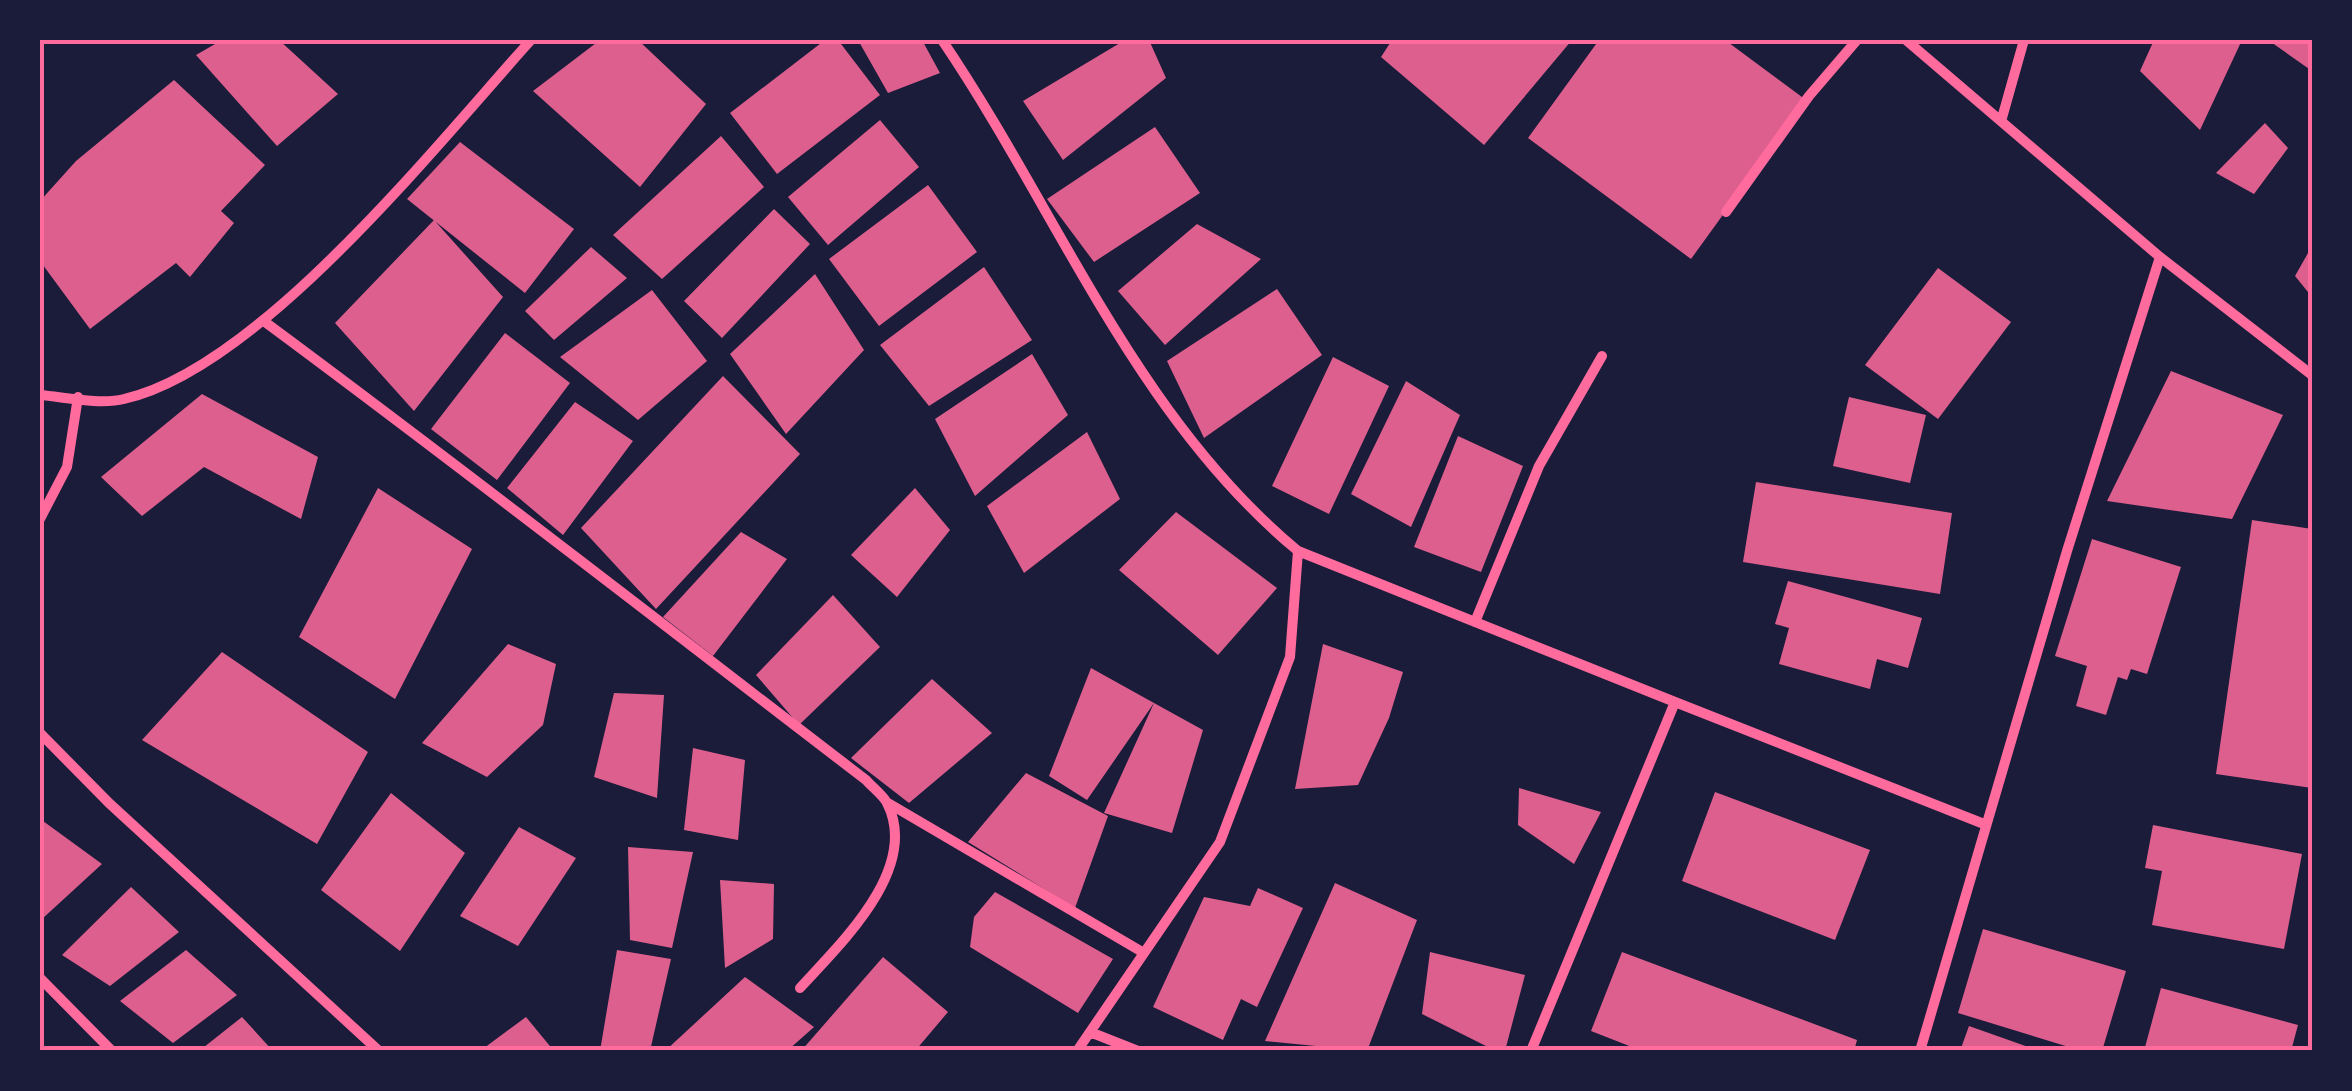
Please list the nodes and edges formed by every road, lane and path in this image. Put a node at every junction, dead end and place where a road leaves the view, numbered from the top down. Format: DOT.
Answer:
graph roads {
  1 [pos="531,40"];
  2 [pos="942,40"];
  3 [pos="1857,40"];
  4 [pos="1906,40"];
  5 [pos="2024,40"];
  6 [pos="2002,118"];
  7 [pos="1726,212"];
  8 [pos="2160,257"];
  9 [pos="265,322"];
  10 [pos="1602,356"];
  11 [pos="2312,375"];
  12 [pos="40,395"];
  13 [pos="78,398"];
  14 [pos="40,520"];
  15 [pos="1298,552"];
  16 [pos="1474,622"];
  17 [pos="1675,702"];
  18 [pos="40,733"];
  19 [pos="888,803"];
  20 [pos="1984,824"];
  21 [pos="1144,953"];
  22 [pos="40,978"];
  23 [pos="800,988"];
  24 [pos="1090,1032"];
  25 [pos="112,1051"];
  26 [pos="379,1051"];
  27 [pos="1077,1051"];
  28 [pos="1138,1051"];
  29 [pos="1532,1051"];
  30 [pos="1920,1051"];
  1 -- 9 [label="street"];
  2 -- 15 [label="street"];
  3 -- 7 [label="street"];
  4 -- 6 [label="street"];
  5 -- 6 [label="street"];
  6 -- 8 [label="street"];
  8 -- 11 [label="street"];
  8 -- 20 [label="street"];
  9 -- 13 [label="street"];
  9 -- 19 [label="street"];
  10 -- 16 [label="street"];
  12 -- 13 [label="street"];
  13 -- 14 [label="street"];
  15 -- 16 [label="street"];
  15 -- 21 [label="street"];
  16 -- 17 [label="street"];
  17 -- 20 [label="street"];
  17 -- 29 [label="street"];
  18 -- 26 [label="street"];
  19 -- 21 [label="street"];
  19 -- 23 [label="street"];
  20 -- 30 [label="street"];
  21 -- 24 [label="street"];
  22 -- 25 [label="street"];
  24 -- 27 [label="street"];
  24 -- 28 [label="street"];
}
